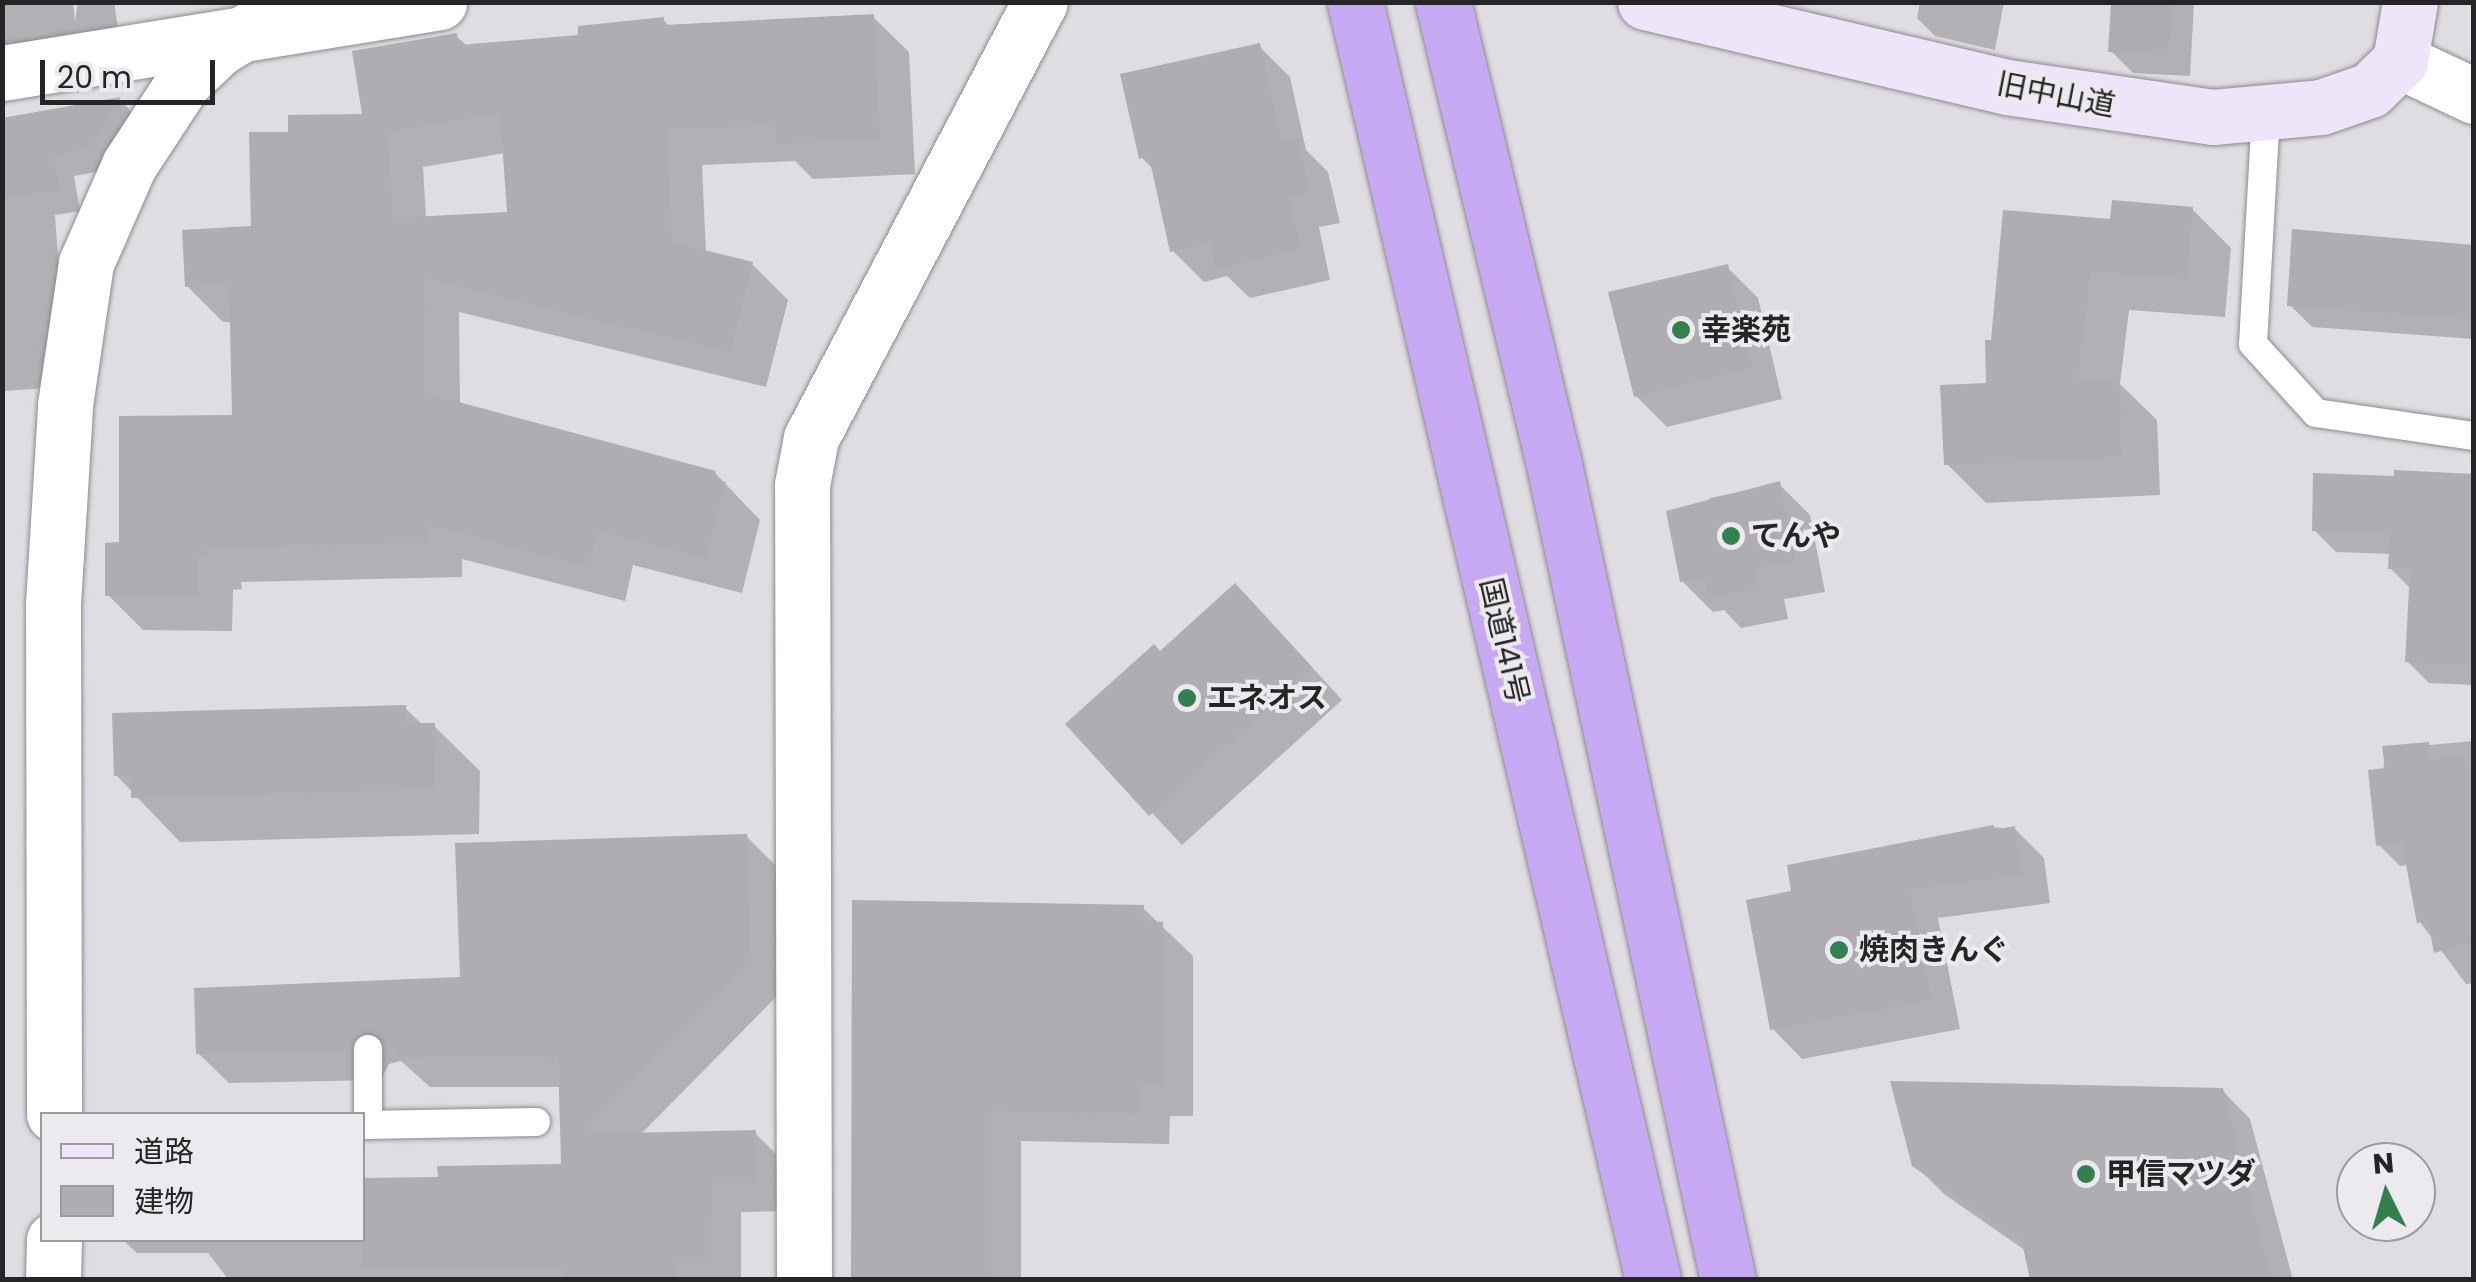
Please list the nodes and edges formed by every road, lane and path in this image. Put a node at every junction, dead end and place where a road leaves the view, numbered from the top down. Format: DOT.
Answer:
graph roads {
  1 [pos="296,2"];
  2 [pos="439,2"];
  3 [pos="1040,2"];
  4 [pos="1355,2"];
  5 [pos="1443,2"];
  6 [pos="1644,2"];
  7 [pos="2410,2"];
  8 [pos="194,28"];
  9 [pos="2400,61"];
  10 [pos="2,73"];
  11 [pos="2474,96"];
  12 [pos="2266,112"];
  13 [pos="2474,436"];
  14 [pos="368,1048"];
  15 [pos="54,1112"];
  16 [pos="536,1122"];
  17 [pos="365,1125"];
  18 [pos="54,1242"];
  19 [pos="54,1280"];
  20 [pos="804,1280"];
  21 [pos="1653,1280"];
  22 [pos="1728,1280"];
  1 -- 8 [label="street"];
  2 -- 8 [label="street"];
  3 -- 20 [label="street"];
  4 -- 21 [label="highway, 国道141号"];
  5 -- 22 [label="highway"];
  6 -- 12 [label="main road, 旧中山道"];
  7 -- 9 [label="main road"];
  8 -- 10 [label="street"];
  8 -- 15 [label="street"];
  9 -- 11 [label="street"];
  9 -- 12 [label="main road, 旧中山道"];
  12 -- 13 [label="lane"];
  14 -- 17 [label="lane"];
  16 -- 17 [label="lane"];
  18 -- 19 [label="street"];
}
